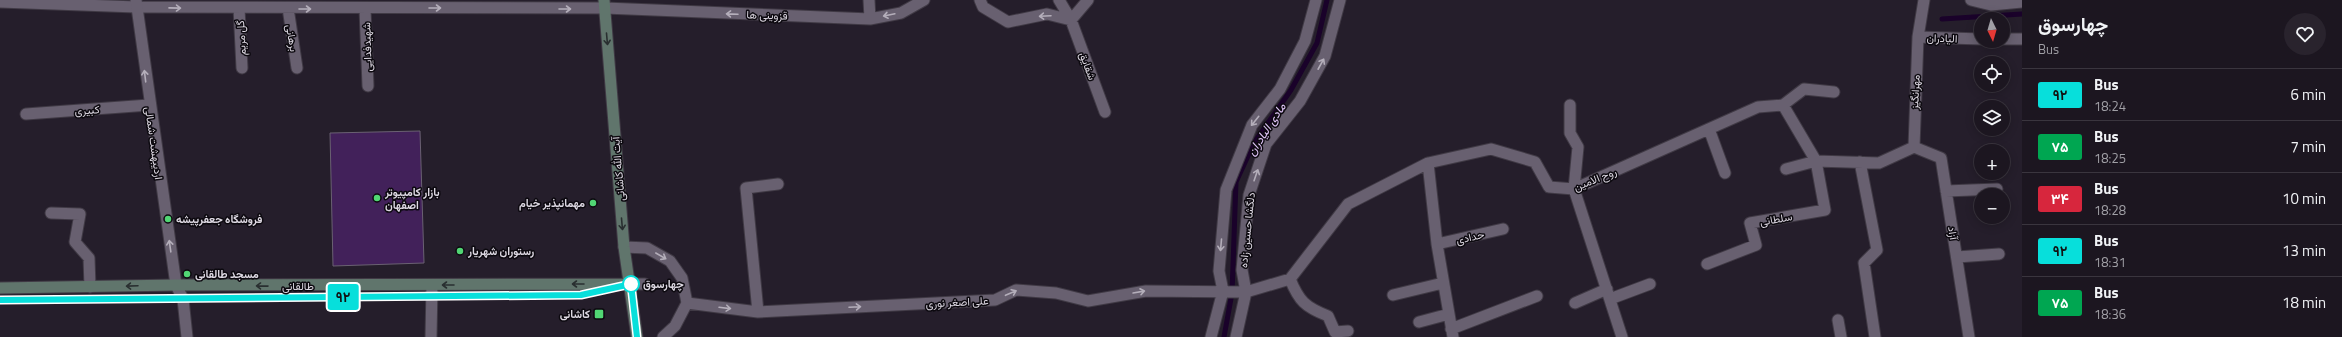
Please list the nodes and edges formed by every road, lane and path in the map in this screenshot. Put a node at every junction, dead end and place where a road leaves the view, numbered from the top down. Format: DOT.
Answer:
graph roads {
  1 [pos="869,0"];
  2 [pos="924,0"];
  3 [pos="980,0"];
  4 [pos="1060,0"];
  5 [pos="1088,0"];
  6 [pos="1316,0"];
  7 [pos="1340,0"];
  8 [pos="1924,0"];
  9 [pos="1971,0"];
  10 [pos="0,2"];
  11 [pos="1991,2"];
  12 [pos="2022,2"];
  13 [pos="136,4"];
  14 [pos="343,4"];
  15 [pos="403,4"];
  16 [pos="526,4"];
  17 [pos="604,4"];
  18 [pos="239,8"];
  19 [pos="288,8"];
  20 [pos="365,8"];
  21 [pos="870,19"];
  22 [pos="1071,20"];
  23 [pos="1918,38"];
  24 [pos="1974,39"];
  25 [pos="2010,39"];
  26 [pos="2022,39"];
  27 [pos="242,68"];
  28 [pos="297,68"];
  29 [pos="368,86"];
  30 [pos="1834,92"];
  31 [pos="149,105"];
  32 [pos="1570,105"];
  33 [pos="1783,105"];
  34 [pos="1105,112"];
  35 [pos="26,114"];
  36 [pos="1709,129"];
  37 [pos="1914,147"];
  38 [pos="1816,161"];
  39 [pos="1860,162"];
  40 [pos="1428,163"];
  41 [pos="1786,169"];
  42 [pos="1725,173"];
  43 [pos="778,184"];
  44 [pos="1574,189"];
  45 [pos="1974,190"];
  46 [pos="1946,191"];
  47 [pos="51,212"];
  48 [pos="1502,229"];
  49 [pos="1437,244"];
  50 [pos="624,247"];
  51 [pos="2000,254"];
  52 [pos="1957,257"];
  53 [pos="1707,264"];
  54 [pos="1290,279"];
  55 [pos="1443,283"];
  56 [pos="631,284"];
  57 [pos="645,284"];
  58 [pos="1650,284"];
  59 [pos="176,285"];
  60 [pos="432,285"];
  61 [pos="90,287"];
  62 [pos="0,288"];
  63 [pos="1223,291"];
  64 [pos="1246,292"];
  65 [pos="1608,294"];
  66 [pos="1393,295"];
  67 [pos="1537,296"];
  68 [pos="687,303"];
  69 [pos="1574,303"];
  70 [pos="758,312"];
  71 [pos="1449,314"];
  72 [pos="1838,320"];
  73 [pos="1419,322"];
  74 [pos="1348,331"];
  75 [pos="1452,333"];
  76 [pos="187,337"];
  77 [pos="431,337"];
  78 [pos="638,337"];
  79 [pos="663,337"];
  80 [pos="1211,337"];
  81 [pos="1236,337"];
  82 [pos="1622,337"];
  83 [pos="1841,337"];
  84 [pos="1875,337"];
  85 [pos="1969,337"];
  1 -- 21 [label="street"];
  2 -- 21 [label="street, قزوینی ها, one-way"];
  22 -- 3 [label="street, one-way"];
  4 -- 22 [label="street, شقایق"];
  5 -- 22 [label="street"];
  6 -- 63 [label="street, one-way"];
  64 -- 7 [label="street, دلگشا حسین زاده, one-way"];
  8 -- 23 [label="street, الیادران"];
  9 -- 11 [label="street"];
  10 -- 13 [label="street, قزوینی ها"];
  11 -- 12 [label="street"];
  13 -- 18 [label="street, قزوینی ها, one-way"];
  31 -- 13 [label="street, اردیبهشت شمالی, one-way"];
  19 -- 14 [label="street, قزوینی ها, one-way"];
  14 -- 20 [label="street, قزوینی ها"];
  15 -- 16 [label="street, قزوینی ها, one-way"];
  15 -- 20 [label="street, قزوینی ها"];
  16 -- 17 [label="street, قزوینی ها, one-way"];
  21 -- 17 [label="street, قزوینی ها, one-way"];
  17 -- 50 [label="main road, آیت الله کاشانی, one-way"];
  18 -- 19 [label="street, قزوینی ها"];
  18 -- 27 [label="street, گل مریم"];
  19 -- 28 [label="street, برهانی"];
  20 -- 29 [label="street, شهیدفدایی"];
  22 -- 34 [label="street, شقایق"];
  23 -- 24 [label="street, الیادران"];
  23 -- 37 [label="street, مهرانگیز"];
  25 -- 26 [label="street"];
  30 -- 33 [label="street"];
  31 -- 35 [label="street, کبیری"];
  59 -- 31 [label="street, اردیبهشت شمالی, one-way"];
  32 -- 44 [label="street"];
  33 -- 36 [label="street, روح الامین"];
  33 -- 38 [label="street"];
  36 -- 42 [label="street"];
  36 -- 44 [label="street, روح الامین"];
  37 -- 39 [label="street"];
  37 -- 46 [label="street, آزاد"];
  38 -- 39 [label="street"];
  38 -- 41 [label="street"];
  38 -- 53 [label="street, سلطانی"];
  39 -- 84 [label="street"];
  40 -- 44 [label="street, روح الامین"];
  40 -- 49 [label="street"];
  40 -- 54 [label="street, روح الامین"];
  43 -- 70 [label="street"];
  44 -- 65 [label="street"];
  45 -- 46 [label="street"];
  46 -- 52 [label="street, آزاد"];
  47 -- 61 [label="street"];
  48 -- 49 [label="street, حدادی"];
  49 -- 55 [label="street"];
  50 -- 56 [label="main road, آیت الله کاشانی"];
  50 -- 68 [label="street, one-way"];
  51 -- 52 [label="street"];
  52 -- 85 [label="street, آزاد"];
  54 -- 64 [label="street"];
  54 -- 74 [label="street"];
  55 -- 66 [label="street"];
  55 -- 71 [label="street"];
  56 -- 57 [label="street, طالقانی"];
  56 -- 60 [label="main road, طالقانی, one-way"];
  56 -- 78 [label="main road, آیت الله کاشانی"];
  58 -- 65 [label="street"];
  60 -- 59 [label="main road, طالقانی, one-way"];
  59 -- 61 [label="main road, طالقانی, one-way"];
  59 -- 76 [label="street, اردیبهشت شمالی"];
  60 -- 77 [label="street"];
  61 -- 62 [label="main road, طالقانی"];
  63 -- 64 [label="street, علی اصغر نوری"];
  70 -- 63 [label="street, علی اصغر نوری, one-way"];
  63 -- 80 [label="street"];
  64 -- 81 [label="street, دلگشا حسین زاده"];
  65 -- 69 [label="street"];
  65 -- 82 [label="street"];
  67 -- 75 [label="street"];
  68 -- 70 [label="street, علی اصغر نوری, one-way"];
  68 -- 79 [label="street"];
  71 -- 73 [label="street"];
  71 -- 75 [label="street"];
  72 -- 83 [label="street"];
}
